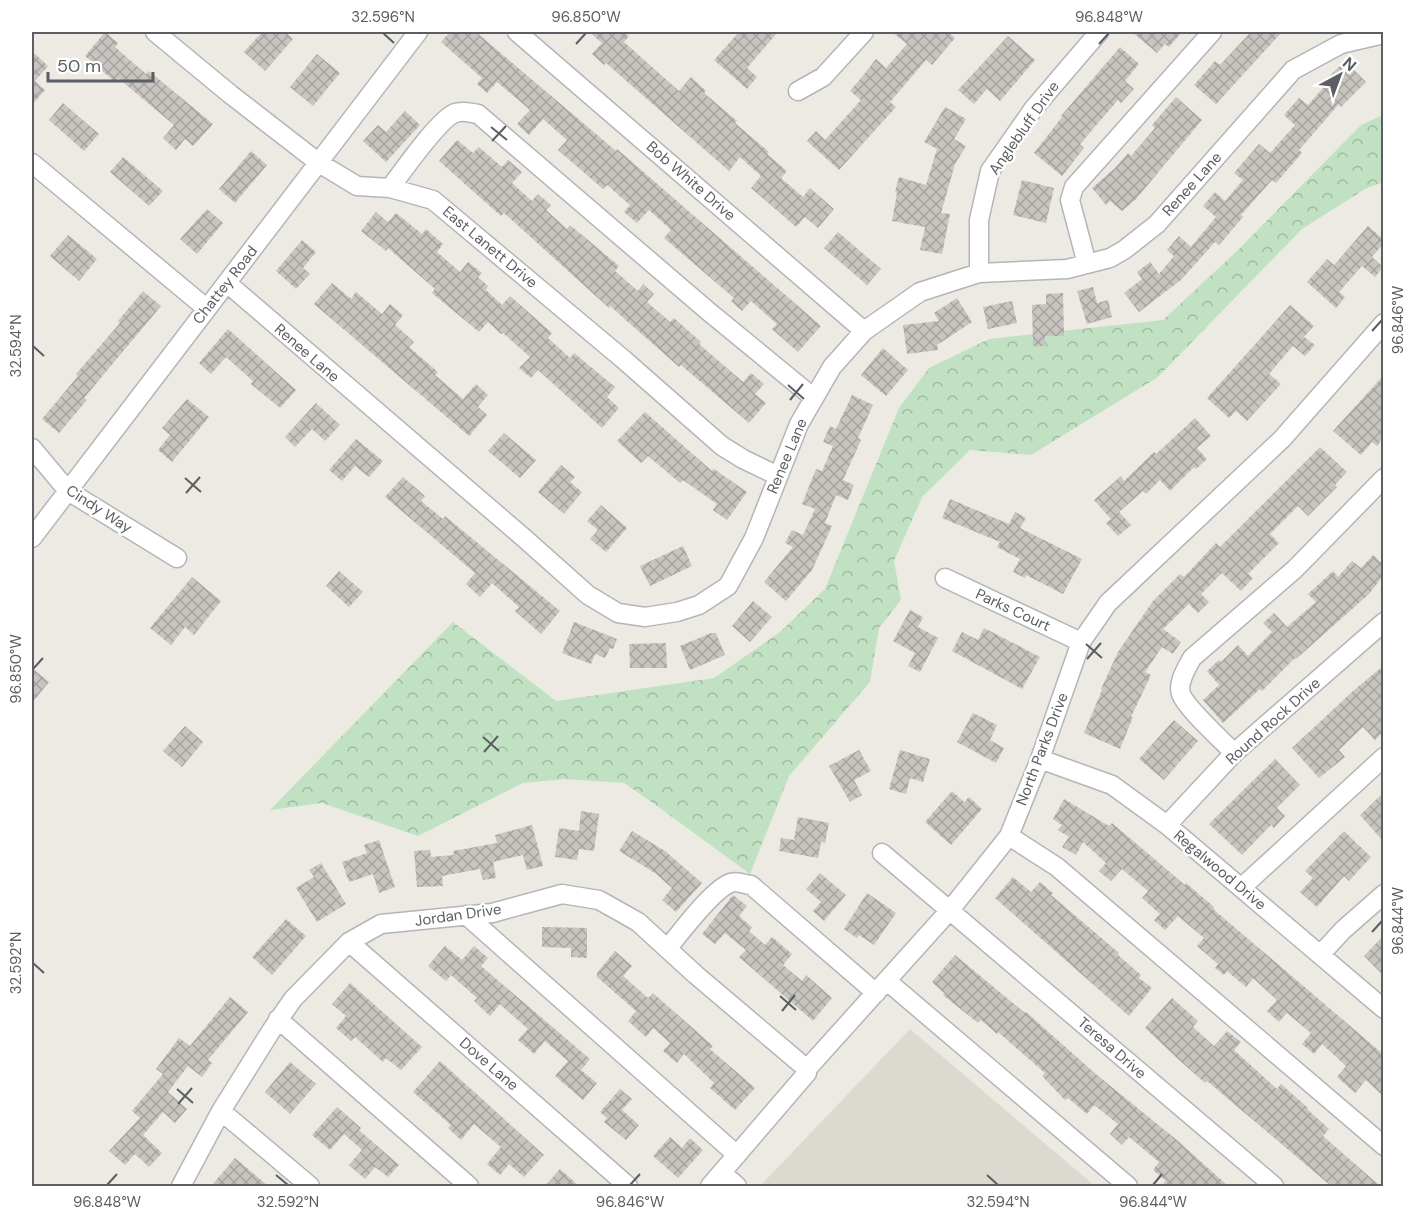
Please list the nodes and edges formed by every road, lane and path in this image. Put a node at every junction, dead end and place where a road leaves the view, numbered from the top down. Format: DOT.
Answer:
graph roads {
  1 [pos="155,32"];
  2 [pos="418,32"];
  3 [pos="517,32"];
  4 [pos="864,32"];
  5 [pos="1098,32"];
  6 [pos="1212,32"];
  7 [pos="1383,34"];
  8 [pos="1346,37"];
  9 [pos="798,91"];
  10 [pos="32,163"];
  11 [pos="319,163"];
  12 [pos="390,188"];
  13 [pos="1088,264"];
  14 [pos="979,273"];
  15 [pos="227,283"];
  16 [pos="206,308"];
  17 [pos="1383,323"];
  18 [pos="864,332"];
  19 [pos="814,398"];
  20 [pos="32,448"];
  21 [pos="778,476"];
  22 [pos="1383,478"];
  23 [pos="68,491"];
  24 [pos="32,538"];
  25 [pos="177,558"];
  26 [pos="945,578"];
  27 [pos="1383,622"];
  28 [pos="1082,642"];
  29 [pos="1234,753"];
  30 [pos="1383,757"];
  31 [pos="1040,759"];
  32 [pos="1167,825"];
  33 [pos="1009,836"];
  34 [pos="882,853"];
  35 [pos="1241,888"];
  36 [pos="1383,894"];
  37 [pos="950,910"];
  38 [pos="466,915"];
  39 [pos="350,942"];
  40 [pos="667,949"];
  41 [pos="1320,955"];
  42 [pos="881,987"];
  43 [pos="1383,1009"];
  44 [pos="278,1019"];
  45 [pos="807,1070"];
  46 [pos="221,1111"];
  47 [pos="1383,1146"];
  48 [pos="737,1155"];
  49 [pos="716,1180"];
  50 [pos="181,1186"];
  51 [pos="310,1186"];
  52 [pos="469,1186"];
  53 [pos="628,1186"];
  54 [pos="737,1186"];
  55 [pos="1128,1186"];
  56 [pos="1274,1186"];
  1 -- 11 [label="street, East Lanett Drive"];
  2 -- 11 [label="street, Chattey Road"];
  3 -- 18 [label="street, Bob White Drive"];
  4 -- 9 [label="street"];
  5 -- 14 [label="street, Anglebluff Drive"];
  6 -- 13 [label="street"];
  7 -- 8 [label="street, Renee Lane"];
  8 -- 13 [label="street, Renee Lane"];
  10 -- 16 [label="street"];
  11 -- 12 [label="street, East Lanett Drive"];
  11 -- 15 [label="street, Chattey Road"];
  12 -- 19 [label="street"];
  12 -- 21 [label="street, East Lanett Drive"];
  13 -- 14 [label="street, Renee Lane"];
  14 -- 18 [label="street, Renee Lane"];
  15 -- 16 [label="street, Chattey Road"];
  15 -- 21 [label="street, Renee Lane"];
  16 -- 23 [label="street, Chattey Road"];
  17 -- 28 [label="street, North Parks Drive"];
  18 -- 19 [label="street, Renee Lane"];
  19 -- 21 [label="street, Renee Lane"];
  20 -- 23 [label="street, Cindy Way"];
  22 -- 29 [label="street"];
  23 -- 24 [label="street, Chattey Road"];
  23 -- 25 [label="street, Cindy Way"];
  26 -- 28 [label="street, Parks Court"];
  27 -- 29 [label="street, Round Rock Drive"];
  28 -- 31 [label="street, North Parks Drive"];
  29 -- 32 [label="street, Round Rock Drive"];
  30 -- 35 [label="street"];
  31 -- 32 [label="street, Regalwood Drive"];
  31 -- 33 [label="street, North Parks Drive"];
  32 -- 35 [label="street, Regalwood Drive"];
  33 -- 37 [label="street, North Parks Drive"];
  33 -- 47 [label="street"];
  34 -- 37 [label="street, Teresa Drive"];
  35 -- 41 [label="street, Regalwood Drive"];
  36 -- 41 [label="street"];
  37 -- 42 [label="street, North Parks Drive"];
  37 -- 56 [label="street, Teresa Drive"];
  38 -- 39 [label="street, Jordan Drive"];
  38 -- 40 [label="street, Jordan Drive"];
  38 -- 48 [label="street"];
  39 -- 44 [label="street, Jordan Drive"];
  39 -- 53 [label="street, Dove Lane"];
  40 -- 42 [label="street"];
  40 -- 45 [label="street, Jordan Drive"];
  41 -- 43 [label="street, Regalwood Drive"];
  42 -- 45 [label="street, North Parks Drive"];
  42 -- 55 [label="street"];
  44 -- 46 [label="street, Jordan Drive"];
  44 -- 52 [label="street"];
  45 -- 48 [label="street, North Parks Drive"];
  46 -- 50 [label="street, Jordan Drive"];
  46 -- 51 [label="street"];
  48 -- 49 [label="street, North Parks Drive"];
  49 -- 54 [label="street"];
}
